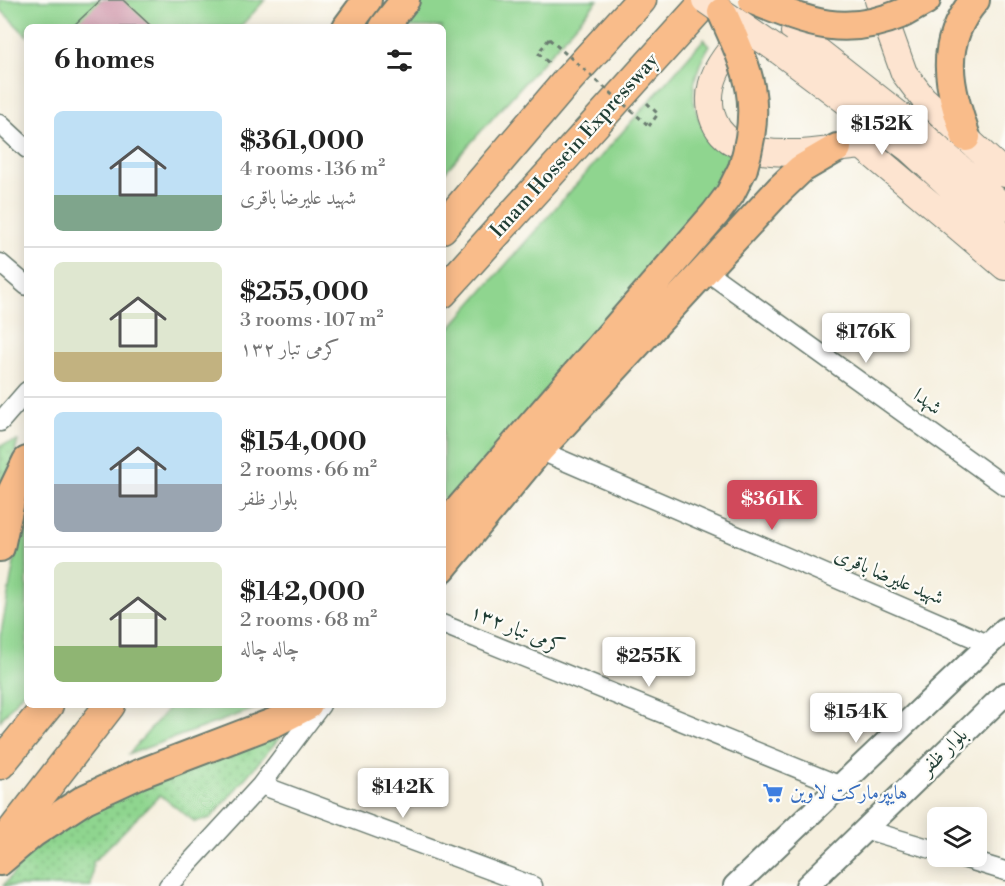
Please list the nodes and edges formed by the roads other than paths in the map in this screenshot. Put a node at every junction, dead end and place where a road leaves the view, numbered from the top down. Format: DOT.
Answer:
graph roads {
  1 [pos="367,0"];
  2 [pos="405,0"];
  3 [pos="641,0"];
  4 [pos="748,0"];
  5 [pos="753,0"];
  6 [pos="774,0"];
  7 [pos="878,0"];
  8 [pos="975,0"];
  9 [pos="711,4"];
  10 [pos="914,6"];
  11 [pos="349,24"];
  12 [pos="386,24"];
  13 [pos="786,41"];
  14 [pos="0,124"];
  15 [pos="966,137"];
  16 [pos="24,146"];
  17 [pos="837,148"];
  18 [pos="1005,174"];
  19 [pos="1005,208"];
  20 [pos="446,223"];
  21 [pos="1005,237"];
  22 [pos="0,262"];
  23 [pos="1005,267"];
  24 [pos="706,271"];
  25 [pos="24,283"];
  26 [pos="446,289"];
  27 [pos="24,394"];
  28 [pos="0,422"];
  29 [pos="539,450"];
  30 [pos="24,467"];
  31 [pos="1005,486"];
  32 [pos="446,524"];
  33 [pos="0,547"];
  34 [pos="446,563"];
  35 [pos="446,626"];
  36 [pos="998,637"];
  37 [pos="1005,694"];
  38 [pos="46,708"];
  39 [pos="108,708"];
  40 [pos="302,708"];
  41 [pos="319,708"];
  42 [pos="0,764"];
  43 [pos="261,785"];
  44 [pos="841,786"];
  45 [pos="864,829"];
  46 [pos="0,848"];
  47 [pos="927,848"];
  48 [pos="0,861"];
  49 [pos="987,865"];
  50 [pos="1005,871"];
  51 [pos="168,886"];
  52 [pos="533,886"];
  53 [pos="735,886"];
  54 [pos="807,886"];
  1 -- 11 [label="main road"];
  2 -- 12 [label="main road"];
  3 -- 20 [label="highway"];
  4 -- 13 [label="main road"];
  5 -- 10 [label="main road, bridge"];
  6 -- 17 [label="main road"];
  7 -- 15 [label="main road"];
  8 -- 15 [label="main road"];
  9 -- 13 [label="main road, bridge"];
  9 -- 26 [label="highway, Imam Hossein Expressway"];
  9 -- 32 [label="main road, bridge"];
  13 -- 19 [label="main road"];
  13 -- 21 [label="main road"];
  14 -- 16 [label="street"];
  15 -- 18 [label="main road"];
  17 -- 23 [label="main road"];
  17 -- 24 [label="main road"];
  22 -- 25 [label="street"];
  24 -- 29 [label="main road"];
  24 -- 31 [label="street, شهدا"];
  27 -- 28 [label="street"];
  29 -- 34 [label="main road"];
  29 -- 36 [label="street, شهید علیرضا باقری"];
  30 -- 33 [label="main road"];
  35 -- 44 [label="street, کرمی تبار ۱۳۲"];
  36 -- 44 [label="street"];
  37 -- 45 [label="street, بلوار ظفر"];
  38 -- 42 [label="highway"];
  39 -- 46 [label="highway"];
  40 -- 48 [label="main road"];
  41 -- 43 [label="street"];
  43 -- 51 [label="street"];
  43 -- 52 [label="street"];
  44 -- 53 [label="street"];
  45 -- 47 [label="street"];
  45 -- 54 [label="street, بلوار ظفر"];
  49 -- 50 [label="street"];
}
